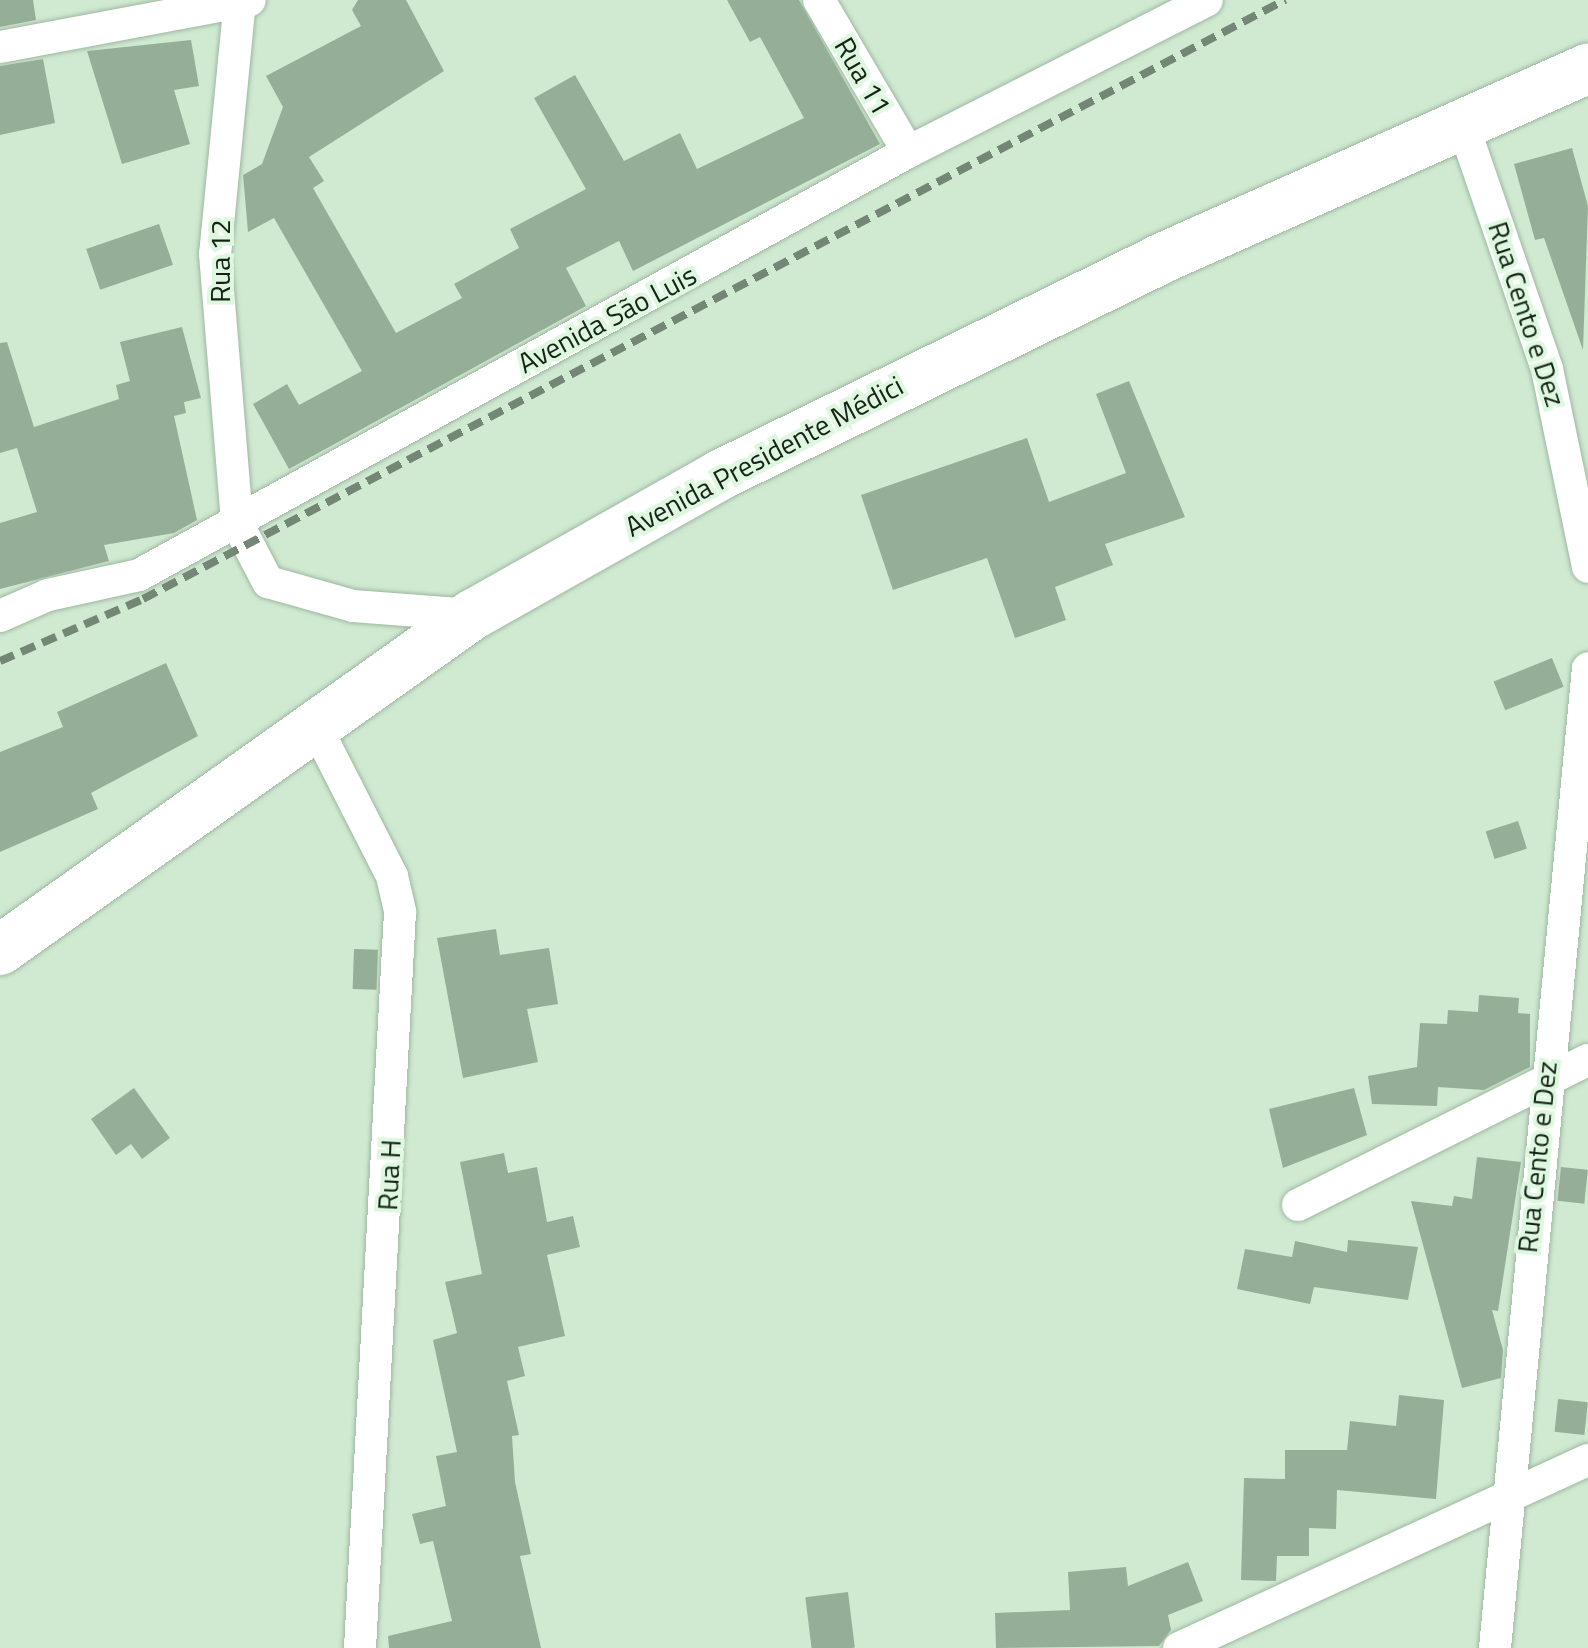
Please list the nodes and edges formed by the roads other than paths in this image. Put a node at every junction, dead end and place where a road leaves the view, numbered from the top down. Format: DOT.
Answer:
graph roads {
  1 [pos="819,0"];
  2 [pos="1207,0"];
  3 [pos="243,2"];
  4 [pos="0,47"];
  5 [pos="1588,70"];
  6 [pos="1464,125"];
  7 [pos="908,152"];
  8 [pos="237,523"];
  9 [pos="1588,566"];
  10 [pos="472,615"];
  11 [pos="0,616"];
  12 [pos="1588,668"];
  13 [pos="313,722"];
  14 [pos="0,950"];
  15 [pos="1588,1060"];
  16 [pos="1544,1082"];
  17 [pos="1298,1205"];
  18 [pos="1588,1460"];
  19 [pos="1504,1502"];
  20 [pos="360,1648"];
  21 [pos="1179,1648"];
  22 [pos="1495,1648"];
  1 -- 7 [label="street, Rua 11"];
  2 -- 7 [label="street, Avenida São Luis"];
  3 -- 4 [label="street"];
  3 -- 8 [label="street, Rua 12"];
  5 -- 6 [label="main road, Avenida Presidente Médici"];
  6 -- 9 [label="street, Rua Cento e Dez"];
  6 -- 10 [label="main road, Avenida Presidente Médici"];
  7 -- 8 [label="street, Avenida São Luis"];
  8 -- 10 [label="street"];
  8 -- 11 [label="street, Avenida São Luis"];
  10 -- 13 [label="main road, Avenida Presidente Médici"];
  12 -- 16 [label="street, Rua Cento e Dez"];
  13 -- 14 [label="main road, Avenida Presidente Médici"];
  13 -- 20 [label="street, Rua H"];
  15 -- 16 [label="street"];
  16 -- 17 [label="street"];
  16 -- 19 [label="street, Rua Cento e Dez"];
  18 -- 19 [label="street"];
  19 -- 21 [label="street"];
  19 -- 22 [label="street, Rua Cento e Dez"];
}
